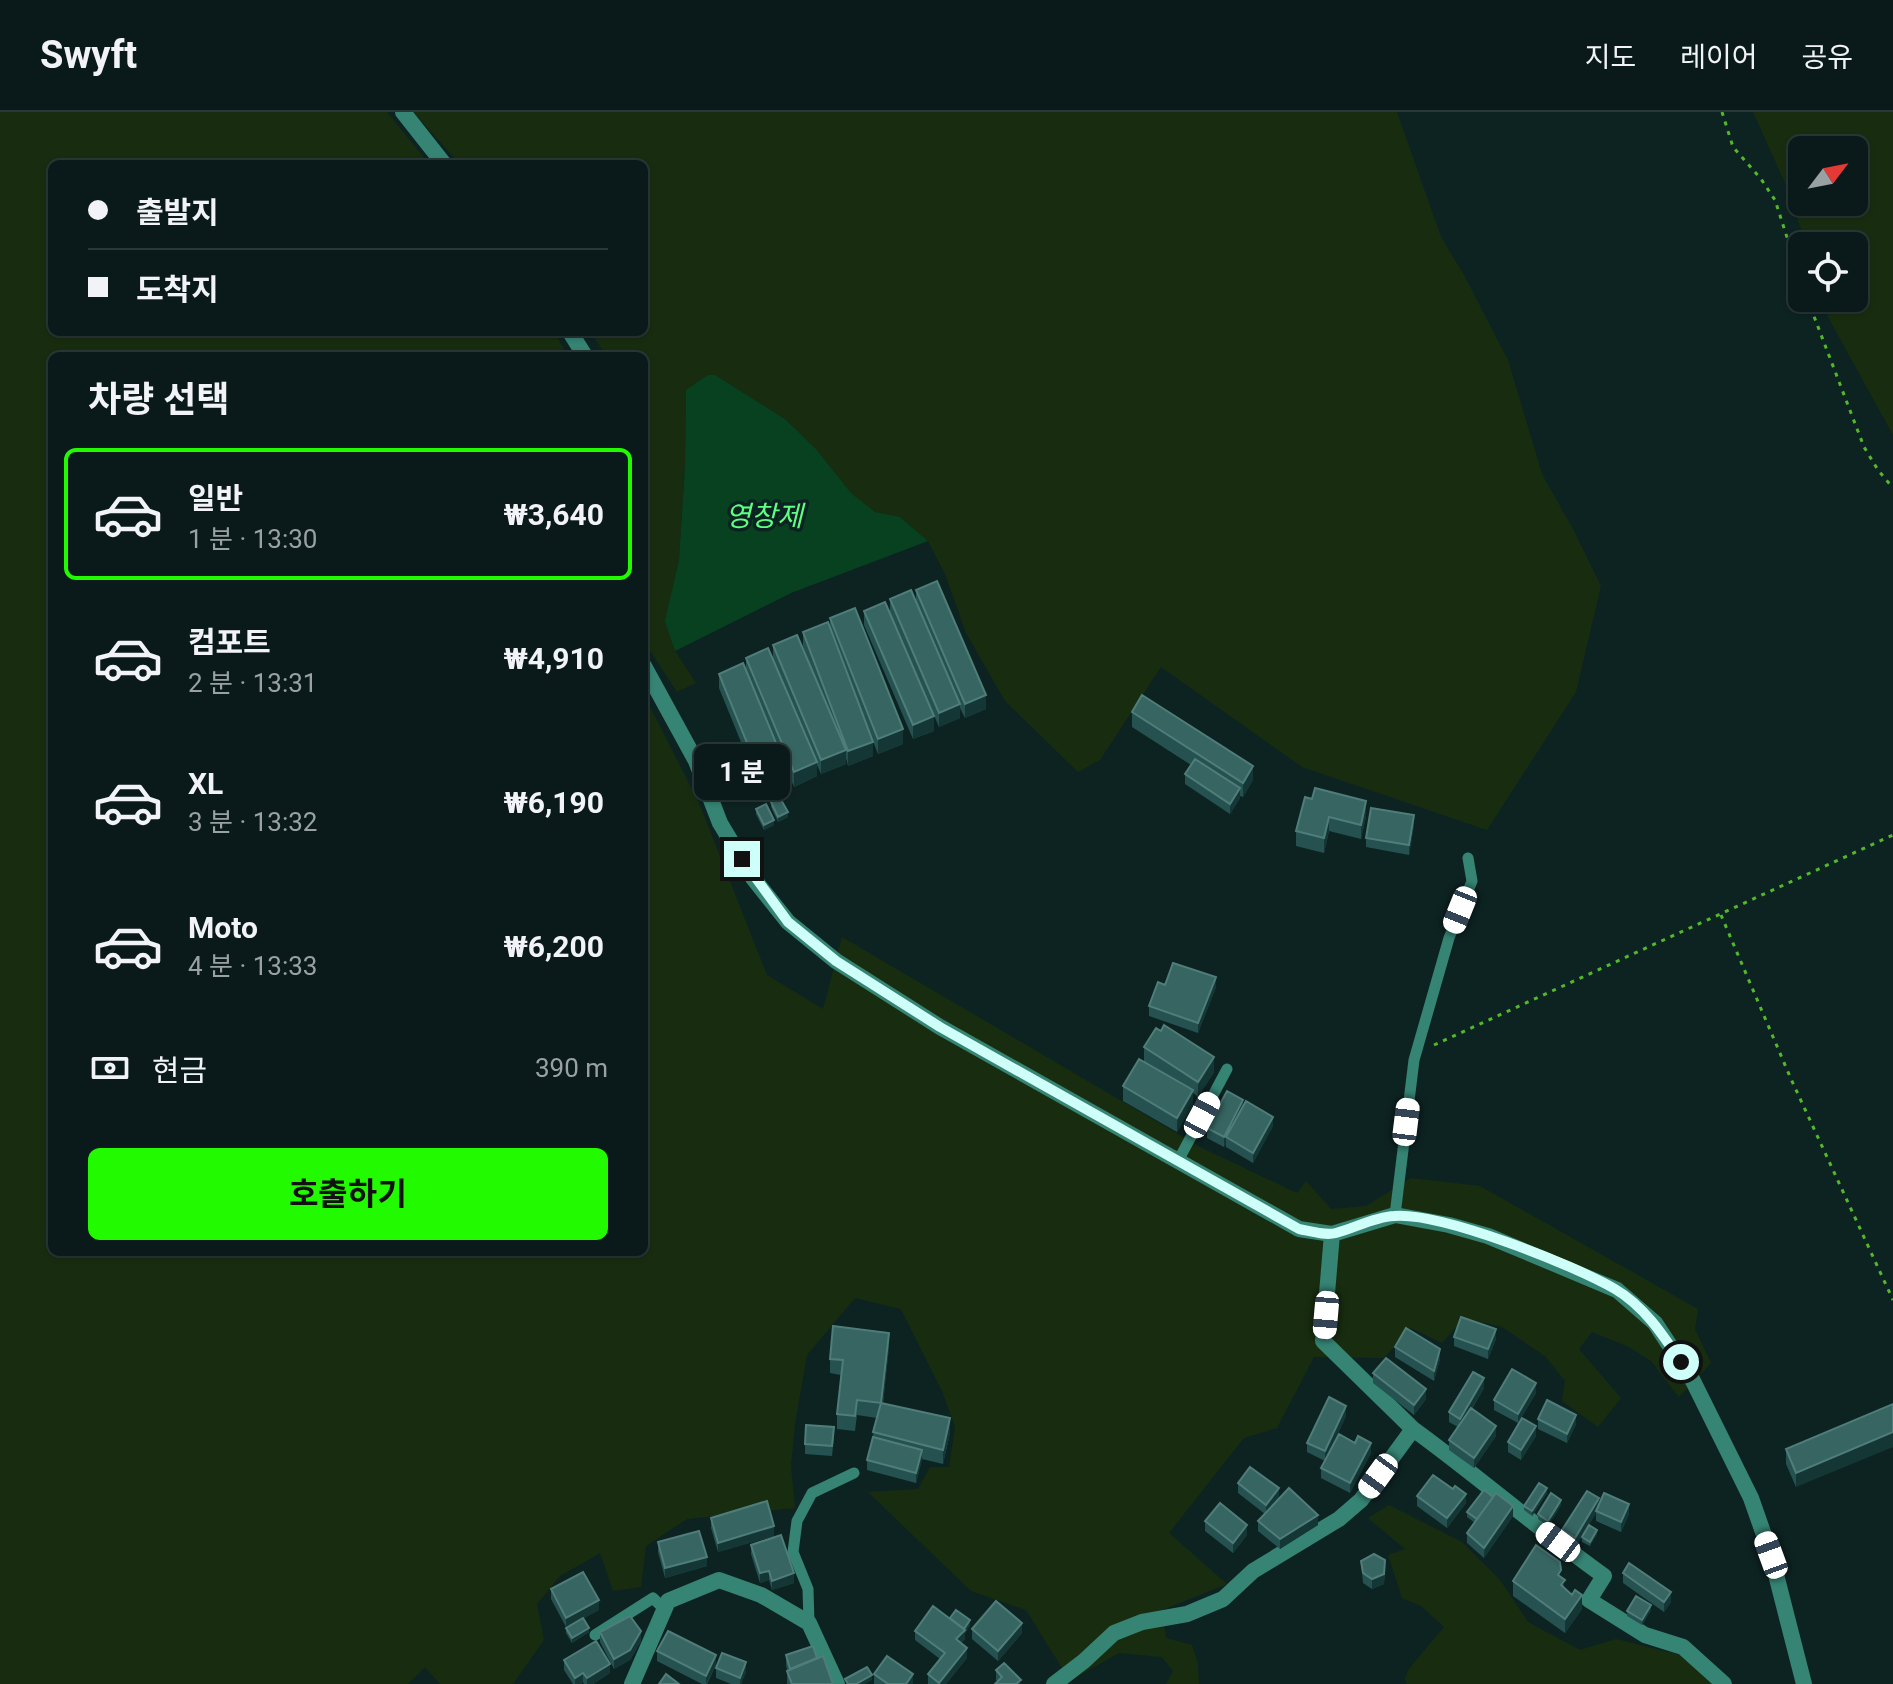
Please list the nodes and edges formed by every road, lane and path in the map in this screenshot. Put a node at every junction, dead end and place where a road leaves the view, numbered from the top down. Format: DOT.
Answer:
graph roads {
  1 [pos="403,112"];
  2 [pos="1722,112"];
  3 [pos="441,160"];
  4 [pos="1788,240"];
  5 [pos="1812,312"];
  6 [pos="1893,488"];
  7 [pos="648,673"];
  8 [pos="1893,835"];
  9 [pos="1468,858"];
  10 [pos="1721,915"];
  11 [pos="1416,1053"];
  12 [pos="1227,1069"];
  13 [pos="1178,1161"];
  14 [pos="1395,1215"];
  15 [pos="1332,1234"];
  16 [pos="1893,1300"];
  17 [pos="1413,1429"];
  18 [pos="854,1473"];
  19 [pos="664,1609"];
  20 [pos="809,1623"];
  21 [pos="595,1635"];
  22 [pos="632,1684"];
  23 [pos="837,1684"];
  24 [pos="1054,1684"];
  25 [pos="1724,1684"];
  26 [pos="1804,1684"];
  1 -- 3 [label="street"];
  2 -- 4 [label="path"];
  5 -- 6 [label="path"];
  7 -- 13 [label="street"];
  8 -- 10 [label="path"];
  9 -- 11 [label="lane"];
  10 -- 11 [label="path"];
  10 -- 16 [label="path"];
  11 -- 14 [label="lane"];
  12 -- 13 [label="lane"];
  13 -- 15 [label="street"];
  14 -- 15 [label="street"];
  14 -- 26 [label="street"];
  15 -- 17 [label="street"];
  17 -- 24 [label="street"];
  17 -- 25 [label="street"];
  18 -- 20 [label="lane"];
  19 -- 20 [label="street"];
  19 -- 21 [label="lane"];
  19 -- 22 [label="street"];
  20 -- 23 [label="street"];
}
